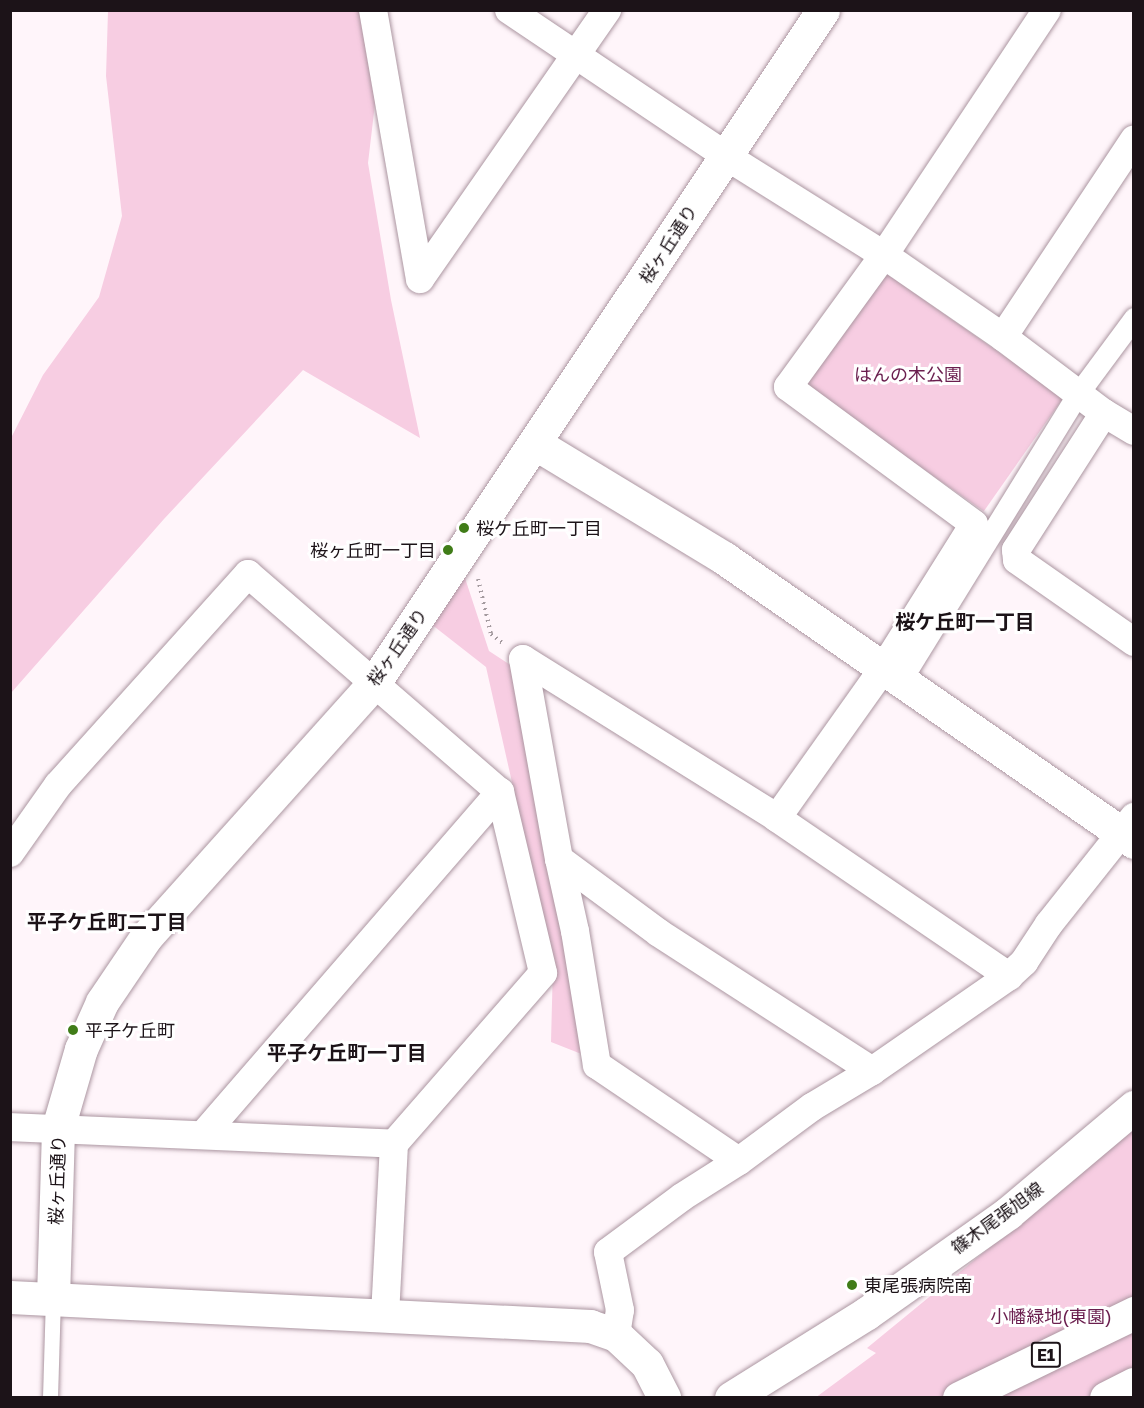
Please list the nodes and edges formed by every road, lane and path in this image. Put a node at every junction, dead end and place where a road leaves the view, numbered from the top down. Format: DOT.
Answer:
graph roads {
  1 [pos="373,10"];
  2 [pos="509,10"];
  3 [pos="608,10"];
  4 [pos="823,10"];
  5 [pos="1047,10"];
  6 [pos="576,57"];
  7 [pos="1134,140"];
  8 [pos="726,156"];
  9 [pos="884,255"];
  10 [pos="1134,318"];
  11 [pos="1003,337"];
  12 [pos="1077,395"];
  13 [pos="1104,413"];
  14 [pos="1134,431"];
  15 [pos="536,444"];
  16 [pos="469,543"];
  17 [pos="1134,642"];
  18 [pos="523,659"];
  19 [pos="892,674"];
  20 [pos="374,683"];
  21 [pos="500,792"];
  22 [pos="777,818"];
  23 [pos="1130,831"];
  24 [pos="10,853"];
  25 [pos="559,859"];
  26 [pos="1009,976"];
  27 [pos="872,1071"];
  28 [pos="1134,1107"];
  29 [pos="10,1127"];
  30 [pos="58,1128"];
  31 [pos="203,1135"];
  32 [pos="394,1144"];
  33 [pos="739,1161"];
  34 [pos="10,1297"];
  35 [pos="53,1298"];
  36 [pos="1134,1313"];
  37 [pos="385,1315"];
  38 [pos="616,1335"];
  39 [pos="1134,1384"];
  40 [pos="50,1398"];
  41 [pos="664,1398"];
  42 [pos="731,1398"];
  43 [pos="959,1398"];
  44 [pos="1106,1398"];
  1 -- 6 [label="street"];
  2 -- 6 [label="street"];
  3 -- 6 [label="street"];
  4 -- 8 [label="main road, 桜ヶ丘通り"];
  5 -- 9 [label="street"];
  6 -- 8 [label="street"];
  7 -- 11 [label="street"];
  8 -- 9 [label="street"];
  8 -- 15 [label="main road, 桜ヶ丘通り"];
  9 -- 11 [label="street"];
  9 -- 19 [label="street"];
  10 -- 12 [label="street"];
  11 -- 12 [label="street"];
  12 -- 13 [label="street"];
  12 -- 19 [label="street"];
  13 -- 14 [label="street"];
  13 -- 17 [label="street"];
  15 -- 16 [label="main road, 桜ヶ丘通り"];
  15 -- 19 [label="main road"];
  16 -- 18 [label="path"];
  16 -- 20 [label="main road, 桜ヶ丘通り"];
  18 -- 22 [label="street"];
  18 -- 25 [label="street"];
  19 -- 22 [label="street"];
  19 -- 23 [label="main road"];
  20 -- 21 [label="street"];
  20 -- 24 [label="street"];
  20 -- 30 [label="main road, 桜ヶ丘通り"];
  21 -- 31 [label="street"];
  21 -- 32 [label="street"];
  22 -- 26 [label="street"];
  23 -- 26 [label="street"];
  25 -- 27 [label="street"];
  25 -- 33 [label="street"];
  26 -- 27 [label="street"];
  27 -- 33 [label="street"];
  28 -- 42 [label="main road, 篠木尾張旭線"];
  29 -- 30 [label="street"];
  30 -- 31 [label="street"];
  30 -- 35 [label="main road, 桜ヶ丘通り"];
  31 -- 32 [label="street"];
  32 -- 37 [label="street"];
  33 -- 38 [label="street"];
  34 -- 35 [label="main road"];
  35 -- 37 [label="main road"];
  35 -- 40 [label="lane"];
  36 -- 43 [label="main road, E1"];
  37 -- 38 [label="main road"];
  38 -- 41 [label="main road"];
  39 -- 44 [label="main road"];
}
